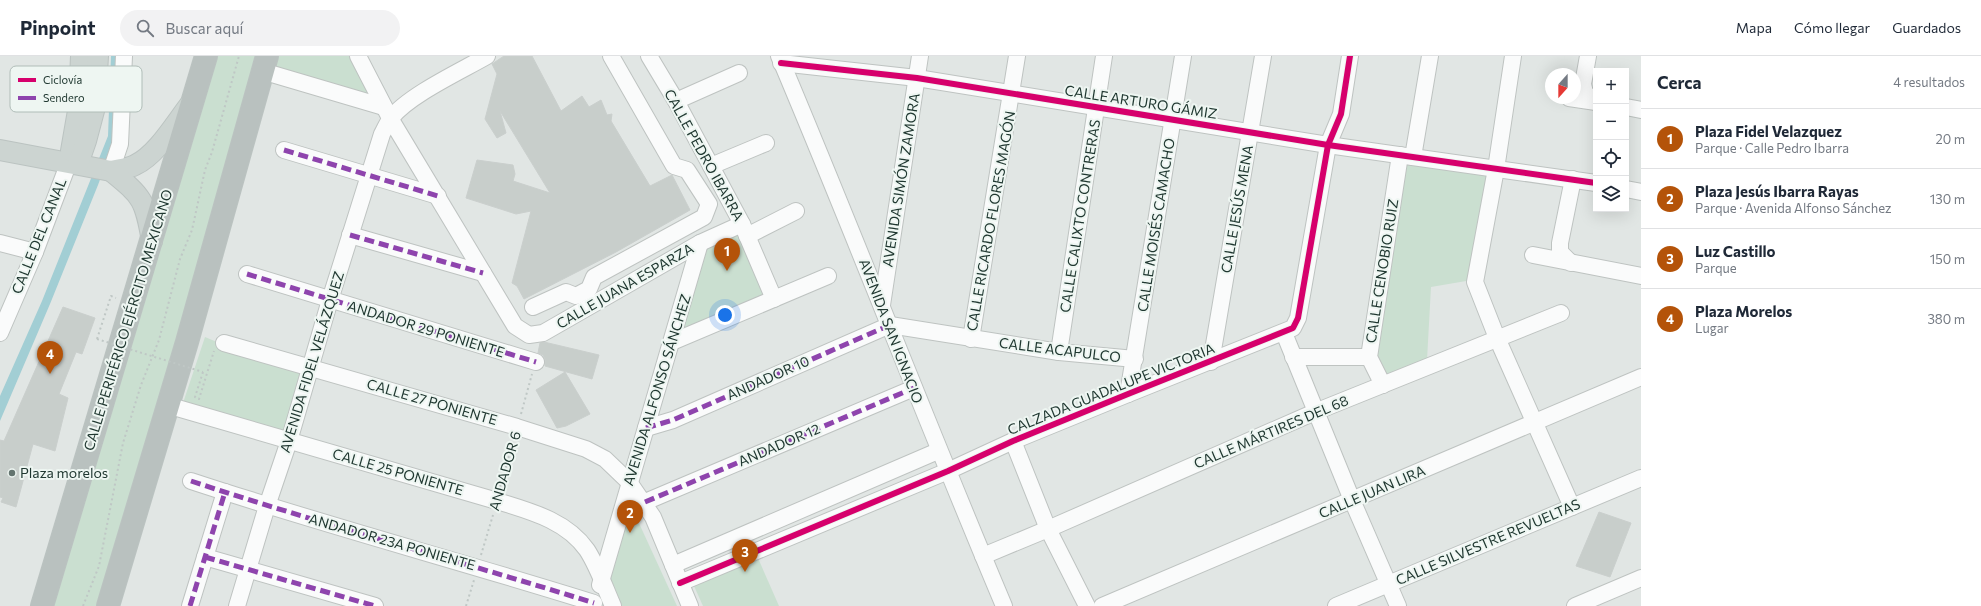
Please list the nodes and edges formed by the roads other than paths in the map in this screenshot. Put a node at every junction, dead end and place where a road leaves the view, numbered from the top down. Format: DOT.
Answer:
graph roads {
  1 [pos="81,56"];
  2 [pos="98,56"];
  3 [pos="124,56"];
  4 [pos="206,56"];
  5 [pos="358,56"];
  6 [pos="487,56"];
  7 [pos="611,56"];
  8 [pos="648,56"];
  9 [pos="920,56"];
  10 [pos="1018,56"];
  11 [pos="1104,56"];
  12 [pos="1183,56"];
  13 [pos="1263,56"];
  14 [pos="1350,56"];
  15 [pos="1430,56"];
  16 [pos="1513,56"];
  17 [pos="1588,56"];
  18 [pos="780,59"];
  19 [pos="827,61"];
  20 [pos="265,64"];
  21 [pos="81,66"];
  22 [pos="98,66"];
  23 [pos="124,66"];
  24 [pos="739,73"];
  25 [pos="917,78"];
  26 [pos="1012,94"];
  27 [pos="194,99"];
  28 [pos="1581,100"];
  29 [pos="676,101"];
  30 [pos="1096,107"];
  31 [pos="1629,108"];
  32 [pos="1641,110"];
  33 [pos="78,112"];
  34 [pos="94,112"];
  35 [pos="121,112"];
  36 [pos="387,113"];
  37 [pos="1172,119"];
  38 [pos="1250,132"];
  39 [pos="766,143"];
  40 [pos="1328,145"];
  41 [pos="0,150"];
  42 [pos="284,150"];
  43 [pos="1407,156"];
  44 [pos="73,163"];
  45 [pos="711,166"];
  46 [pos="1496,169"];
  47 [pos="109,170"];
  48 [pos="370,175"];
  49 [pos="1573,179"];
  50 [pos="1593,182"];
  51 [pos="1629,190"];
  52 [pos="1641,192"];
  53 [pos="438,196"];
  54 [pos="796,211"];
  55 [pos="744,230"];
  56 [pos="350,235"];
  57 [pos="152,240"];
  58 [pos="700,243"];
  59 [pos="0,244"];
  60 [pos="35,252"];
  61 [pos="1533,254"];
  62 [pos="1571,263"];
  63 [pos="482,273"];
  64 [pos="247,274"];
  65 [pos="828,276"];
  66 [pos="1641,276"];
  67 [pos="774,299"];
  68 [pos="330,300"];
  69 [pos="882,305"];
  70 [pos="533,307"];
  71 [pos="1561,313"];
  72 [pos="3,317"];
  73 [pos="890,325"];
  74 [pos="0,333"];
  75 [pos="1284,333"];
  76 [pos="1497,338"];
  77 [pos="971,339"];
  78 [pos="672,342"];
  79 [pos="224,343"];
  80 [pos="1059,352"];
  81 [pos="1293,357"];
  82 [pos="1369,357"];
  83 [pos="1135,359"];
  84 [pos="536,362"];
  85 [pos="1211,362"];
  86 [pos="310,366"];
  87 [pos="1641,377"];
  88 [pos="1383,385"];
  89 [pos="914,388"];
  90 [pos="1128,394"];
  91 [pos="167,405"];
  92 [pos="1315,412"];
  93 [pos="1534,423"];
  94 [pos="646,428"];
  95 [pos="289,441"];
  96 [pos="1013,441"];
  97 [pos="938,450"];
  98 [pos="948,471"];
  99 [pos="1641,478"];
  100 [pos="191,481"];
  101 [pos="629,482"];
  102 [pos="225,492"];
  103 [pos="1352,500"];
  104 [pos="645,502"];
  105 [pos="267,506"];
  106 [pos="1572,506"];
  107 [pos="1048,529"];
  108 [pos="983,556"];
  109 [pos="205,557"];
  110 [pos="673,565"];
  111 [pos="249,569"];
  112 [pos="1641,578"];
  113 [pos="601,579"];
  114 [pos="680,583"];
  115 [pos="1389,583"];
  116 [pos="593,605"];
  117 [pos="42,606"];
  118 [pos="108,606"];
  119 [pos="190,606"];
  120 [pos="237,606"];
  121 [pos="375,606"];
  122 [pos="613,606"];
  123 [pos="690,606"];
  124 [pos="1004,606"];
  125 [pos="1087,606"];
  126 [pos="1102,606"];
  127 [pos="1336,606"];
  128 [pos="1398,606"];
  129 [pos="1575,606"];
  1 -- 21 [label="main road"];
  2 -- 22 [label="main road"];
  3 -- 23 [label="street"];
  4 -- 27 [label="highway, CALLE PERIFÉRICO EJÉRCITO MEXICANO"];
  5 -- 36 [label="street"];
  6 -- 36 [label="street"];
  7 -- 70 [label="street"];
  8 -- 29 [label="street, CALLE PEDRO IBARRA"];
  9 -- 25 [label="street, AVENIDA SIMÓN ZAMORA"];
  10 -- 26 [label="street, CALLE RICARDO FLORES MAGÓN"];
  11 -- 30 [label="street, CALLE CALIXTO CONTRERAS"];
  12 -- 37 [label="street, CALLE MOISÉS CAMACHO"];
  13 -- 38 [label="street, CALLE JESÚS MENA"];
  14 -- 40 [label="street"];
  15 -- 43 [label="street, CALLE CENOBIO RUIZ"];
  16 -- 46 [label="street"];
  17 -- 28 [label="street"];
  18 -- 19 [label="street, CALLE ARTURO GÁMIZ"];
  18 -- 69 [label="street, AVENIDA SAN IGNACIO"];
  19 -- 25 [label="street, CALLE ARTURO GÁMIZ"];
  20 -- 36 [label="street"];
  20 -- 91 [label="highway"];
  24 -- 29 [label="street"];
  25 -- 26 [label="street, CALLE ARTURO GÁMIZ"];
  25 -- 69 [label="street, AVENIDA SIMÓN ZAMORA"];
  26 -- 30 [label="street, CALLE ARTURO GÁMIZ"];
  26 -- 77 [label="street, CALLE RICARDO FLORES MAGÓN"];
  27 -- 47 [label="main road"];
  27 -- 57 [label="highway, CALLE PERIFÉRICO EJÉRCITO MEXICANO"];
  29 -- 45 [label="street, CALLE PEDRO IBARRA"];
  30 -- 37 [label="street, CALLE ARTURO GÁMIZ"];
  30 -- 80 [label="street, CALLE CALIXTO CONTRERAS"];
  31 -- 32 [label="street"];
  33 -- 44 [label="main road"];
  34 -- 44 [label="main road"];
  35 -- 47 [label="street"];
  36 -- 48 [label="street, AVENIDA FIDEL VELÁZQUEZ"];
  36 -- 53 [label="street"];
  37 -- 38 [label="street, CALLE ARTURO GÁMIZ"];
  37 -- 83 [label="street, CALLE MOISÉS CAMACHO"];
  38 -- 40 [label="street, CALLE ARTURO GÁMIZ"];
  38 -- 85 [label="street, CALLE JESÚS MENA"];
  39 -- 45 [label="street"];
  40 -- 43 [label="street, CALLE ARTURO GÁMIZ"];
  40 -- 75 [label="street"];
  41 -- 44 [label="main road"];
  42 -- 48 [label="street"];
  43 -- 46 [label="street, CALLE ARTURO GÁMIZ"];
  43 -- 82 [label="street, CALLE CENOBIO RUIZ"];
  44 -- 47 [label="main road"];
  44 -- 60 [label="street, CALLE DEL CANAL"];
  45 -- 55 [label="street, CALLE PEDRO IBARRA"];
  46 -- 49 [label="street, CALLE ARTURO GÁMIZ"];
  46 -- 76 [label="street"];
  47 -- 57 [label="main road"];
  48 -- 53 [label="street"];
  48 -- 56 [label="street, AVENIDA FIDEL VELÁZQUEZ"];
  49 -- 50 [label="street, CALLE ARTURO GÁMIZ"];
  49 -- 62 [label="street"];
  51 -- 52 [label="street"];
  53 -- 63 [label="street"];
  54 -- 55 [label="street, CALLE JUANA ESPARZA"];
  55 -- 58 [label="street, CALLE JUANA ESPARZA"];
  55 -- 67 [label="street, CALLE PEDRO IBARRA"];
  56 -- 63 [label="street"];
  56 -- 68 [label="street, AVENIDA FIDEL VELÁZQUEZ"];
  57 -- 117 [label="highway, CALLE PERIFÉRICO EJÉRCITO MEXICANO"];
  58 -- 63 [label="street, CALLE JUANA ESPARZA"];
  58 -- 78 [label="street, AVENIDA ALFONSO SÁNCHEZ"];
  59 -- 60 [label="street"];
  60 -- 72 [label="street, CALLE DEL CANAL"];
  61 -- 62 [label="street"];
  62 -- 66 [label="street"];
  64 -- 68 [label="street, ANDADOR 29 PONIENTE"];
  65 -- 67 [label="street"];
  67 -- 78 [label="street"];
  68 -- 84 [label="street, ANDADOR 29 PONIENTE"];
  68 -- 86 [label="street, AVENIDA FIDEL VELÁZQUEZ"];
  69 -- 73 [label="street, AVENIDA SAN IGNACIO"];
  71 -- 76 [label="street, CALLE MÁRTIRES DEL 68"];
  72 -- 74 [label="street, CALLE DEL CANAL"];
  73 -- 77 [label="street, CALLE ACAPULCO"];
  73 -- 89 [label="street, AVENIDA SAN IGNACIO"];
  73 -- 94 [label="street, ANDADOR 10"];
  75 -- 81 [label="street"];
  75 -- 85 [label="street, CALZADA GUADALUPE VICTORIA"];
  76 -- 88 [label="street, CALLE MÁRTIRES DEL 68"];
  76 -- 93 [label="street"];
  77 -- 80 [label="street, CALLE ACAPULCO"];
  78 -- 94 [label="street, AVENIDA ALFONSO SÁNCHEZ"];
  79 -- 86 [label="street, CALLE 27 PONIENTE"];
  80 -- 83 [label="street, CALLE ACAPULCO"];
  81 -- 82 [label="street"];
  81 -- 92 [label="street"];
  82 -- 88 [label="street, CALLE CENOBIO RUIZ"];
  83 -- 90 [label="street, CALLE MOISÉS CAMACHO"];
  85 -- 90 [label="street, CALZADA GUADALUPE VICTORIA"];
  86 -- 95 [label="street, AVENIDA FIDEL VELÁZQUEZ"];
  86 -- 101 [label="street, CALLE 27 PONIENTE"];
  87 -- 93 [label="street, CALLE JUAN LIRA"];
  88 -- 92 [label="street, CALLE MÁRTIRES DEL 68"];
  89 -- 97 [label="street, AVENIDA SAN IGNACIO"];
  89 -- 104 [label="street, ANDADOR 12"];
  90 -- 96 [label="street, CALZADA GUADALUPE VICTORIA"];
  91 -- 95 [label="street, CALLE 25 PONIENTE"];
  91 -- 118 [label="highway"];
  92 -- 103 [label="street"];
  92 -- 107 [label="street, CALLE MÁRTIRES DEL 68"];
  93 -- 103 [label="street, CALLE JUAN LIRA"];
  93 -- 106 [label="street"];
  94 -- 101 [label="street, AVENIDA ALFONSO SÁNCHEZ"];
  95 -- 105 [label="street, AVENIDA FIDEL VELÁZQUEZ"];
  95 -- 113 [label="street, CALLE 25 PONIENTE"];
  96 -- 98 [label="street, CALZADA GUADALUPE VICTORIA"];
  96 -- 107 [label="street"];
  97 -- 98 [label="street, AVENIDA SAN IGNACIO"];
  97 -- 110 [label="street"];
  98 -- 108 [label="street, AVENIDA SAN IGNACIO"];
  98 -- 114 [label="street, CALZADA GUADALUPE VICTORIA"];
  99 -- 106 [label="street, CALLE SILVESTRE REVUELTAS"];
  100 -- 102 [label="street, ANDADOR 23A PONIENTE"];
  101 -- 104 [label="street, CALLE 27 PONIENTE"];
  101 -- 113 [label="street, AVENIDA ALFONSO SÁNCHEZ"];
  102 -- 105 [label="street, ANDADOR 23A PONIENTE"];
  102 -- 109 [label="street"];
  103 -- 115 [label="street"];
  103 -- 126 [label="street, CALLE JUAN LIRA"];
  104 -- 110 [label="street, CALLE 27 PONIENTE"];
  105 -- 111 [label="street, AVENIDA FIDEL VELÁZQUEZ"];
  105 -- 116 [label="street, ANDADOR 23A PONIENTE"];
  106 -- 115 [label="street, CALLE SILVESTRE REVUELTAS"];
  107 -- 108 [label="street, CALLE MÁRTIRES DEL 68"];
  107 -- 125 [label="street"];
  108 -- 124 [label="street, AVENIDA SAN IGNACIO"];
  109 -- 111 [label="street"];
  109 -- 119 [label="street"];
  110 -- 114 [label="street, CALLE 27 PONIENTE"];
  111 -- 120 [label="street, AVENIDA FIDEL VELÁZQUEZ"];
  111 -- 121 [label="street"];
  112 -- 129 [label="street"];
  113 -- 116 [label="street, AVENIDA ALFONSO SÁNCHEZ"];
  113 -- 122 [label="street, CALLE 25 PONIENTE"];
  114 -- 123 [label="street, CALLE 27 PONIENTE"];
  115 -- 127 [label="street, CALLE SILVESTRE REVUELTAS"];
  115 -- 128 [label="street"];
}
